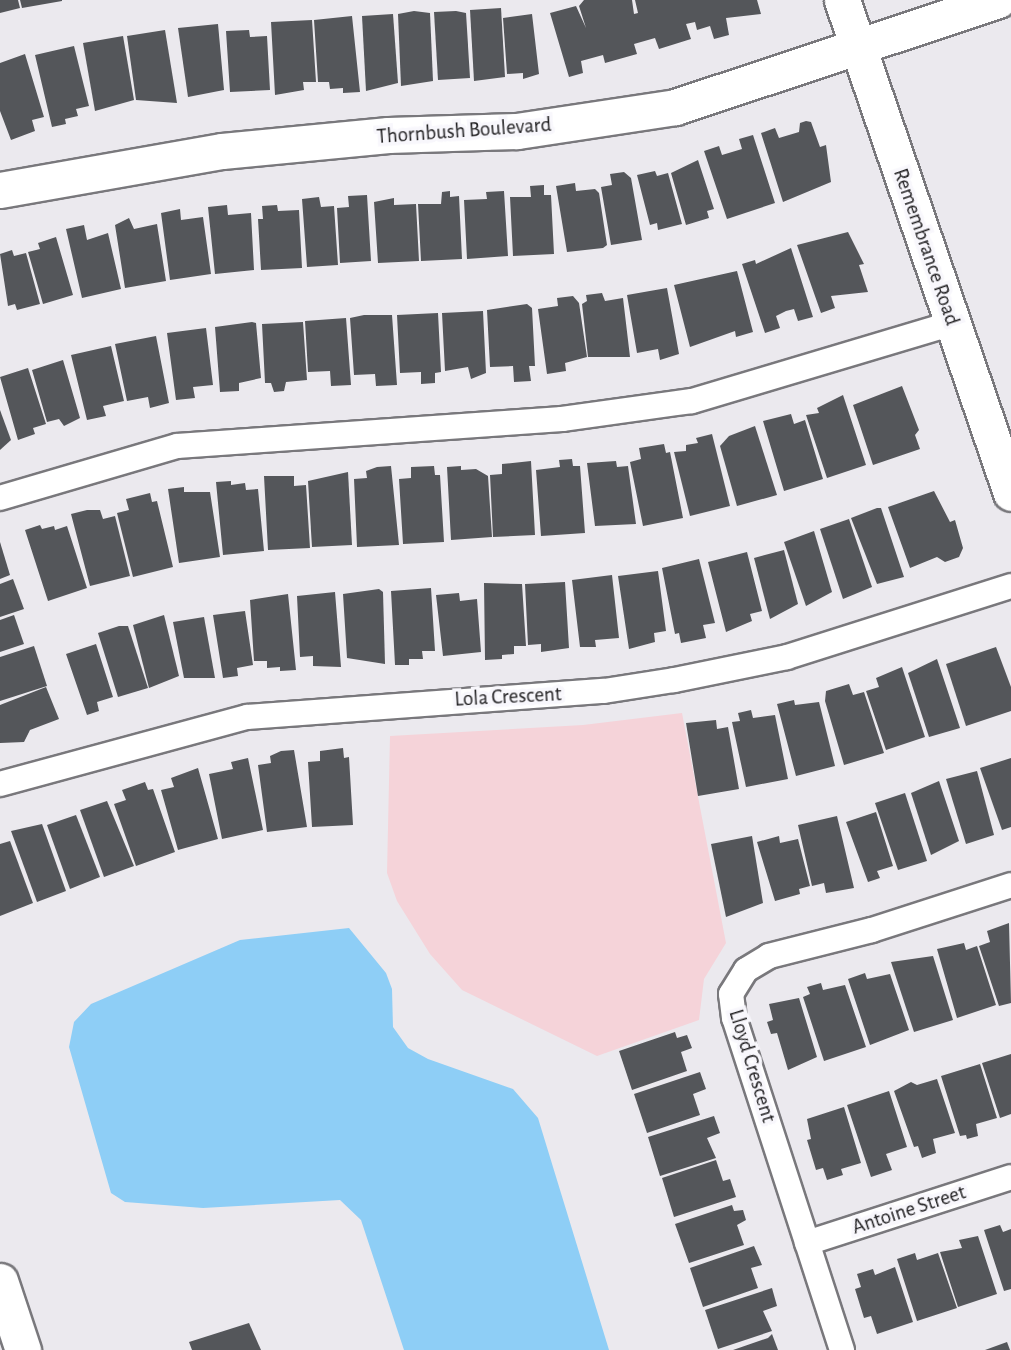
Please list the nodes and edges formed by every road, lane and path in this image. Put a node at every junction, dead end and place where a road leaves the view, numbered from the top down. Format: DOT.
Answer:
graph roads {
  1 [pos="842,0"];
  2 [pos="998,0"];
  3 [pos="857,45"];
  4 [pos="0,190"];
  5 [pos="953,323"];
  6 [pos="1011,493"];
  7 [pos="0,498"];
  8 [pos="1011,586"];
  9 [pos="0,784"];
  10 [pos="1011,885"];
  11 [pos="1011,1177"];
  12 [pos="807,1243"];
  13 [pos="0,1281"];
  14 [pos="23,1350"];
  15 [pos="842,1350"];
  1 -- 3 [label="street, Remembrance Road"];
  2 -- 3 [label="street, Thornbush Boulevard"];
  3 -- 4 [label="street, Thornbush Boulevard"];
  3 -- 5 [label="street, Remembrance Road"];
  5 -- 6 [label="street, Remembrance Road"];
  5 -- 7 [label="street"];
  8 -- 9 [label="street, Lola Crescent"];
  10 -- 12 [label="street, Lloyd Crescent"];
  11 -- 12 [label="street, Antoine Street"];
  12 -- 15 [label="street, Lloyd Crescent"];
  13 -- 14 [label="street"];
}
